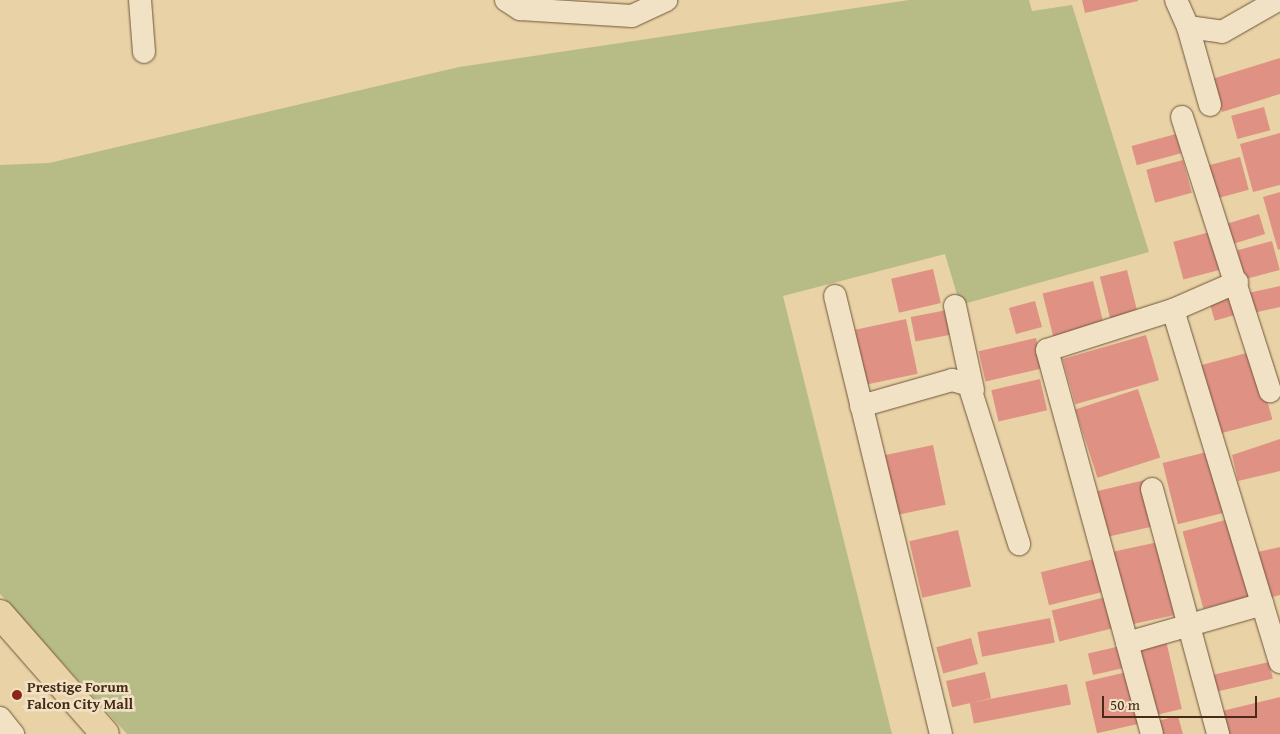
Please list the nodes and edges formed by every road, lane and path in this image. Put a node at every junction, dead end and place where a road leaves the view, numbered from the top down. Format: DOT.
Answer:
graph roads {
  1 [pos="140,0"];
  2 [pos="506,0"];
  3 [pos="666,0"];
  4 [pos="1176,0"];
  5 [pos="1278,0"];
  6 [pos="1188,27"];
  7 [pos="144,52"];
  8 [pos="1210,105"];
  9 [pos="1182,118"];
  10 [pos="1237,282"];
  11 [pos="835,296"];
  12 [pos="955,306"];
  13 [pos="1174,310"];
  14 [pos="973,390"];
  15 [pos="1270,390"];
  16 [pos="861,406"];
  17 [pos="1152,489"];
  18 [pos="1019,544"];
  19 [pos="1263,604"];
  20 [pos="0,614"];
  21 [pos="1189,625"];
  22 [pos="0,633"];
  23 [pos="1127,643"];
  24 [pos="1280,662"];
  25 [pos="0,718"];
  26 [pos="13,734"];
  27 [pos="90,734"];
  28 [pos="104,734"];
  29 [pos="941,734"];
  30 [pos="1152,734"];
  31 [pos="1218,734"];
  1 -- 7 [label="street"];
  2 -- 3 [label="street"];
  4 -- 6 [label="street"];
  5 -- 6 [label="street"];
  6 -- 8 [label="street"];
  9 -- 10 [label="street"];
  10 -- 13 [label="street"];
  10 -- 15 [label="street"];
  11 -- 16 [label="street"];
  12 -- 14 [label="street"];
  13 -- 19 [label="street"];
  13 -- 23 [label="street"];
  14 -- 16 [label="street"];
  14 -- 18 [label="street"];
  16 -- 29 [label="street"];
  17 -- 21 [label="street"];
  19 -- 21 [label="street"];
  19 -- 24 [label="street"];
  20 -- 28 [label="main road"];
  21 -- 23 [label="street"];
  21 -- 31 [label="street"];
  22 -- 27 [label="main road"];
  23 -- 30 [label="street"];
  25 -- 26 [label="street"];
}
